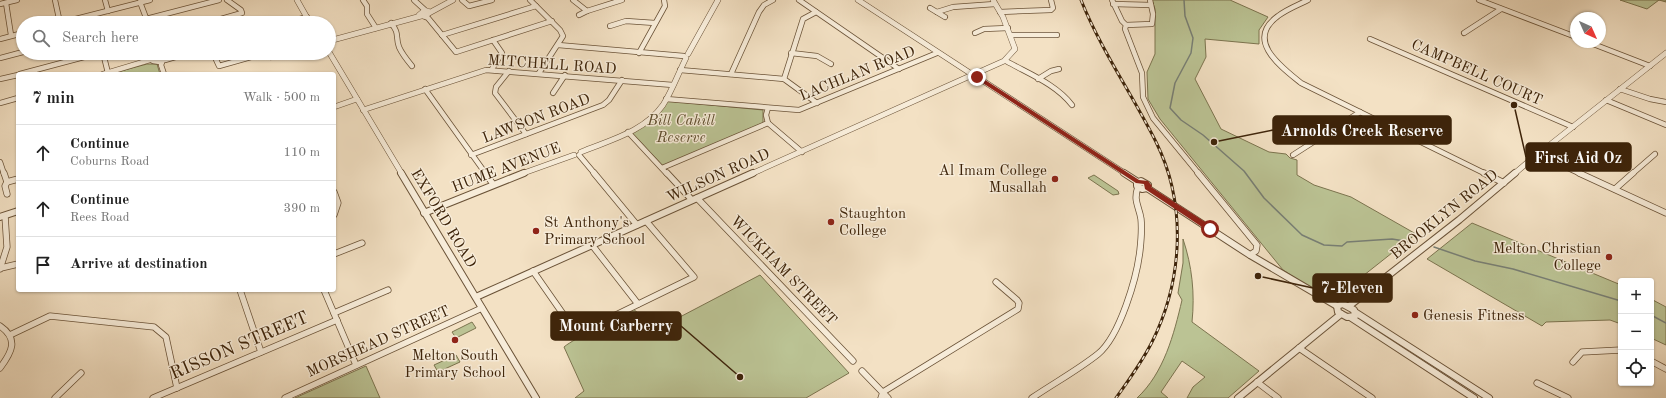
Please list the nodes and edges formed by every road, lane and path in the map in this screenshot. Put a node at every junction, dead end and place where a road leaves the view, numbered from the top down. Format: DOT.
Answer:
graph roads {
  1 [pos="17,0"];
  2 [pos="55,0"];
  3 [pos="105,0"];
  4 [pos="150,0"];
  5 [pos="219,0"];
  6 [pos="227,0"];
  7 [pos="297,0"];
  8 [pos="363,0"];
  9 [pos="414,0"];
  10 [pos="453,0"];
  11 [pos="462,0"];
  12 [pos="492,0"];
  13 [pos="530,0"];
  14 [pos="574,0"];
  15 [pos="621,0"];
  16 [pos="664,0"];
  17 [pos="718,0"];
  18 [pos="773,0"];
  19 [pos="799,0"];
  20 [pos="858,0"];
  21 [pos="1051,0"];
  22 [pos="1150,0"];
  23 [pos="1308,0"];
  24 [pos="1479,0"];
  25 [pos="140,2"];
  26 [pos="994,2"];
  27 [pos="1113,2"];
  28 [pos="6,3"];
  29 [pos="0,4"];
  30 [pos="1151,5"];
  31 [pos="536,6"];
  32 [pos="930,8"];
  33 [pos="1501,8"];
  34 [pos="108,11"];
  35 [pos="587,11"];
  36 [pos="816,12"];
  37 [pos="937,12"];
  38 [pos="1000,12"];
  39 [pos="421,13"];
  40 [pos="428,13"];
  41 [pos="579,14"];
  42 [pos="58,16"];
  43 [pos="88,16"];
  44 [pos="145,16"];
  45 [pos="164,16"];
  46 [pos="232,16"];
  47 [pos="306,16"];
  48 [pos="945,17"];
  49 [pos="552,22"];
  50 [pos="391,23"];
  51 [pos="655,23"];
  52 [pos="1126,25"];
  53 [pos="610,26"];
  54 [pos="376,28"];
  55 [pos="1008,28"];
  56 [pos="974,33"];
  57 [pos="1464,33"];
  58 [pos="16,34"];
  59 [pos="11,35"];
  60 [pos="442,35"];
  61 [pos="1011,35"];
  62 [pos="1057,35"];
  63 [pos="1570,35"];
  64 [pos="0,39"];
  65 [pos="336,39"];
  66 [pos="1370,39"];
  67 [pos="493,40"];
  68 [pos="558,46"];
  69 [pos="1604,48"];
  70 [pos="639,53"];
  71 [pos="791,53"];
  72 [pos="938,53"];
  73 [pos="1666,53"];
  74 [pos="16,54"];
  75 [pos="686,56"];
  76 [pos="0,58"];
  77 [pos="72,60"];
  78 [pos="104,60"];
  79 [pos="152,60"];
  80 [pos="160,60"];
  81 [pos="216,60"];
  82 [pos="240,60"];
  83 [pos="334,60"];
  84 [pos="1006,61"];
  85 [pos="831,64"];
  86 [pos="412,66"];
  87 [pos="1650,66"];
  88 [pos="492,69"];
  89 [pos="898,69"];
  90 [pos="1058,69"];
  91 [pos="680,70"];
  92 [pos="509,71"];
  93 [pos="27,72"];
  94 [pos="105,72"];
  95 [pos="109,72"];
  96 [pos="163,72"];
  97 [pos="539,73"];
  98 [pos="731,74"];
  99 [pos="970,74"];
  100 [pos="16,75"];
  101 [pos="565,75"];
  102 [pos="977,75"];
  103 [pos="1038,78"];
  104 [pos="0,79"];
  105 [pos="784,79"];
  106 [pos="622,80"];
  107 [pos="673,85"];
  108 [pos="1622,88"];
  109 [pos="425,89"];
  110 [pos="553,92"];
  111 [pos="16,99"];
  112 [pos="666,99"];
  113 [pos="357,100"];
  114 [pos="1606,100"];
  115 [pos="1666,101"];
  116 [pos="0,103"];
  117 [pos="817,103"];
  118 [pos="1072,105"];
  119 [pos="336,106"];
  120 [pos="768,108"];
  121 [pos="363,110"];
  122 [pos="1360,112"];
  123 [pos="768,123"];
  124 [pos="1666,125"];
  125 [pos="1573,128"];
  126 [pos="628,132"];
  127 [pos="526,134"];
  128 [pos="802,152"];
  129 [pos="578,154"];
  130 [pos="1655,154"];
  131 [pos="471,155"];
  132 [pos="1293,155"];
  133 [pos="1543,155"];
  134 [pos="0,162"];
  135 [pos="662,168"];
  136 [pos="16,180"];
  137 [pos="7,182"];
  138 [pos="1504,183"];
  139 [pos="493,184"];
  140 [pos="1138,185"];
  141 [pos="1615,189"];
  142 [pos="7,194"];
  143 [pos="336,196"];
  144 [pos="695,199"];
  145 [pos="336,211"];
  146 [pos="16,212"];
  147 [pos="424,212"];
  148 [pos="1666,213"];
  149 [pos="2,216"];
  150 [pos="646,221"];
  151 [pos="636,225"];
  152 [pos="362,243"];
  153 [pos="592,245"];
  154 [pos="336,253"];
  155 [pos="1250,255"];
  156 [pos="16,264"];
  157 [pos="0,268"];
  158 [pos="533,271"];
  159 [pos="996,282"];
  160 [pos="388,290"];
  161 [pos="241,292"];
  162 [pos="325,292"];
  163 [pos="476,297"];
  164 [pos="638,304"];
  165 [pos="1337,306"];
  166 [pos="1349,306"];
  167 [pos="482,308"];
  168 [pos="334,313"];
  169 [pos="1340,314"];
  170 [pos="1352,315"];
  171 [pos="337,320"];
  172 [pos="0,326"];
  173 [pos="10,335"];
  174 [pos="1299,348"];
  175 [pos="1618,350"];
  176 [pos="261,352"];
  177 [pos="853,361"];
  178 [pos="1573,362"];
  179 [pos="1654,363"];
  180 [pos="356,366"];
  181 [pos="0,368"];
  182 [pos="1666,369"];
  183 [pos="862,371"];
  184 [pos="81,374"];
  185 [pos="1257,382"];
  186 [pos="1537,383"];
  187 [pos="177,388"];
  188 [pos="882,395"];
  189 [pos="55,398"];
  190 [pos="152,398"];
  191 [pos="285,398"];
  192 [pos="536,398"];
  193 [pos="888,398"];
  194 [pos="1032,398"];
  195 [pos="1238,398"];
  196 [pos="1278,398"];
  197 [pos="1372,398"];
  198 [pos="1474,398"];
  199 [pos="1489,398"];
  200 [pos="1568,398"];
  1 -- 28 [label="street"];
  2 -- 42 [label="street"];
  3 -- 34 [label="street"];
  4 -- 25 [label="street"];
  5 -- 45 [label="street"];
  6 -- 46 [label="street"];
  7 -- 47 [label="street"];
  8 -- 54 [label="street"];
  9 -- 39 [label="street"];
  10 -- 40 [label="street"];
  11 -- 12 [label="street"];
  13 -- 31 [label="street"];
  14 -- 35 [label="street"];
  15 -- 35 [label="street"];
  16 -- 51 [label="street"];
  17 -- 75 [label="street, HUME AVENUE"];
  18 -- 98 [label="street"];
  19 -- 36 [label="street"];
  20 -- 72 [label="street"];
  21 -- 38 [label="street"];
  22 -- 30 [label="street"];
  23 -- 122 [label="street"];
  24 -- 33 [label="street"];
  25 -- 34 [label="street"];
  25 -- 44 [label="street"];
  26 -- 37 [label="street"];
  26 -- 38 [label="street"];
  27 -- 30 [label="street"];
  27 -- 52 [label="street"];
  28 -- 29 [label="street"];
  28 -- 59 [label="street"];
  30 -- 52 [label="street"];
  31 -- 49 [label="street"];
  31 -- 60 [label="street"];
  32 -- 37 [label="street"];
  33 -- 57 [label="street"];
  33 -- 63 [label="street"];
  34 -- 43 [label="street"];
  35 -- 41 [label="street"];
  36 -- 71 [label="street"];
  36 -- 89 [label="street"];
  37 -- 48 [label="street"];
  38 -- 55 [label="street"];
  39 -- 40 [label="street"];
  39 -- 40 [label="street"];
  39 -- 50 [label="street"];
  40 -- 60 [label="street"];
  49 -- 67 [label="street"];
  49 -- 68 [label="street"];
  50 -- 54 [label="street"];
  50 -- 86 [label="street"];
  51 -- 53 [label="street"];
  51 -- 70 [label="street"];
  52 -- 155 [label="street"];
  54 -- 65 [label="street"];
  55 -- 56 [label="street"];
  55 -- 61 [label="street"];
  58 -- 59 [label="street"];
  59 -- 64 [label="street"];
  60 -- 67 [label="street"];
  61 -- 62 [label="street"];
  61 -- 84 [label="street"];
  66 -- 125 [label="street, CAMPBELL COURT"];
  67 -- 88 [label="street"];
  68 -- 70 [label="street"];
  68 -- 97 [label="street"];
  69 -- 87 [label="street"];
  70 -- 75 [label="street"];
  71 -- 85 [label="street"];
  71 -- 105 [label="street"];
  72 -- 89 [label="street, LACHLAN ROAD"];
  72 -- 99 [label="street"];
  73 -- 87 [label="street"];
  74 -- 76 [label="street"];
  75 -- 91 [label="street, HUME AVENUE"];
  77 -- 93 [label="street"];
  78 -- 94 [label="street"];
  79 -- 95 [label="street"];
  80 -- 96 [label="street"];
  81 -- 82 [label="street"];
  83 -- 113 [label="street, EXFORD ROAD"];
  84 -- 102 [label="street"];
  84 -- 103 [label="street"];
  87 -- 108 [label="street"];
  88 -- 92 [label="street, MITCHELL ROAD"];
  88 -- 109 [label="street, MITCHELL ROAD"];
  89 -- 117 [label="street, LACHLAN ROAD"];
  90 -- 103 [label="street"];
  91 -- 98 [label="street"];
  91 -- 107 [label="street, HUME AVENUE"];
  92 -- 97 [label="street, MITCHELL ROAD"];
  92 -- 127 [label="street"];
  97 -- 101 [label="street, MITCHELL ROAD"];
  98 -- 105 [label="street"];
  99 -- 102 [label="street"];
  99 -- 128 [label="street, WILSON ROAD"];
  100 -- 104 [label="street"];
  101 -- 106 [label="street, MITCHELL ROAD"];
  101 -- 110 [label="street"];
  102 -- 140 [label="street"];
  103 -- 118 [label="street"];
  105 -- 117 [label="street"];
  106 -- 107 [label="street, MITCHELL ROAD"];
  106 -- 127 [label="street, LAWSON ROAD"];
  107 -- 112 [label="street, HUME AVENUE"];
  108 -- 114 [label="street"];
  108 -- 115 [label="street"];
  109 -- 121 [label="street, MITCHELL ROAD"];
  109 -- 131 [label="street"];
  111 -- 116 [label="street"];
  112 -- 120 [label="street, LACHLAN ROAD"];
  112 -- 126 [label="street, HUME AVENUE"];
  113 -- 119 [label="street"];
  113 -- 121 [label="street, EXFORD ROAD"];
  114 -- 124 [label="street"];
  114 -- 125 [label="street"];
  117 -- 120 [label="street, LACHLAN ROAD"];
  120 -- 123 [label="street"];
  121 -- 147 [label="street, EXFORD ROAD"];
  122 -- 132 [label="street"];
  122 -- 138 [label="street"];
  123 -- 128 [label="street"];
  123 -- 135 [label="street"];
  125 -- 133 [label="street"];
  126 -- 129 [label="street, HUME AVENUE"];
  126 -- 135 [label="street, WICKHAM STREET"];
  127 -- 131 [label="street, LAWSON ROAD"];
  128 -- 144 [label="street, WILSON ROAD"];
  129 -- 139 [label="street, HUME AVENUE"];
  129 -- 151 [label="street"];
  130 -- 141 [label="street"];
  131 -- 139 [label="street"];
  133 -- 138 [label="street, BROOKLYN ROAD"];
  133 -- 141 [label="street"];
  134 -- 137 [label="street"];
  135 -- 144 [label="street, WICKHAM STREET"];
  136 -- 137 [label="street"];
  137 -- 142 [label="street"];
  138 -- 166 [label="street, BROOKLYN ROAD"];
  139 -- 147 [label="street, HUME AVENUE"];
  140 -- 155 [label="street"];
  140 -- 194 [label="street"];
  141 -- 148 [label="street"];
  143 -- 145 [label="street"];
  144 -- 150 [label="street, WILSON ROAD"];
  144 -- 177 [label="street, WICKHAM STREET"];
  146 -- 149 [label="street"];
  147 -- 163 [label="street, EXFORD ROAD"];
  149 -- 157 [label="street"];
  150 -- 151 [label="street, WILSON ROAD"];
  150 -- 164 [label="street"];
  151 -- 153 [label="street, WILSON ROAD"];
  152 -- 154 [label="street"];
  153 -- 158 [label="street, WILSON ROAD"];
  153 -- 164 [label="street"];
  155 -- 165 [label="street"];
  156 -- 157 [label="street"];
  158 -- 163 [label="street, WILSON ROAD"];
  158 -- 164 [label="street"];
  159 -- 188 [label="street"];
  160 -- 168 [label="street"];
  161 -- 176 [label="street"];
  162 -- 168 [label="street"];
  163 -- 167 [label="street, EXFORD ROAD"];
  165 -- 166 [label="street"];
  165 -- 169 [label="street"];
  166 -- 170 [label="street"];
  167 -- 180 [label="street, MORSHEAD STREET"];
  167 -- 192 [label="street, EXFORD ROAD"];
  168 -- 171 [label="street"];
  169 -- 170 [label="street"];
  169 -- 174 [label="street"];
  170 -- 198 [label="street"];
  170 -- 199 [label="street"];
  171 -- 176 [label="street, RISSON STREET"];
  171 -- 180 [label="street"];
  172 -- 173 [label="street"];
  173 -- 181 [label="street"];
  173 -- 187 [label="street"];
  174 -- 185 [label="street"];
  174 -- 197 [label="street"];
  175 -- 178 [label="street"];
  176 -- 187 [label="street, RISSON STREET"];
  179 -- 182 [label="street"];
  180 -- 191 [label="street, MORSHEAD STREET"];
  183 -- 188 [label="street"];
  184 -- 189 [label="street"];
  185 -- 195 [label="street"];
  185 -- 196 [label="street"];
  186 -- 200 [label="street"];
  187 -- 190 [label="street, RISSON STREET"];
  188 -- 193 [label="street"];
}
